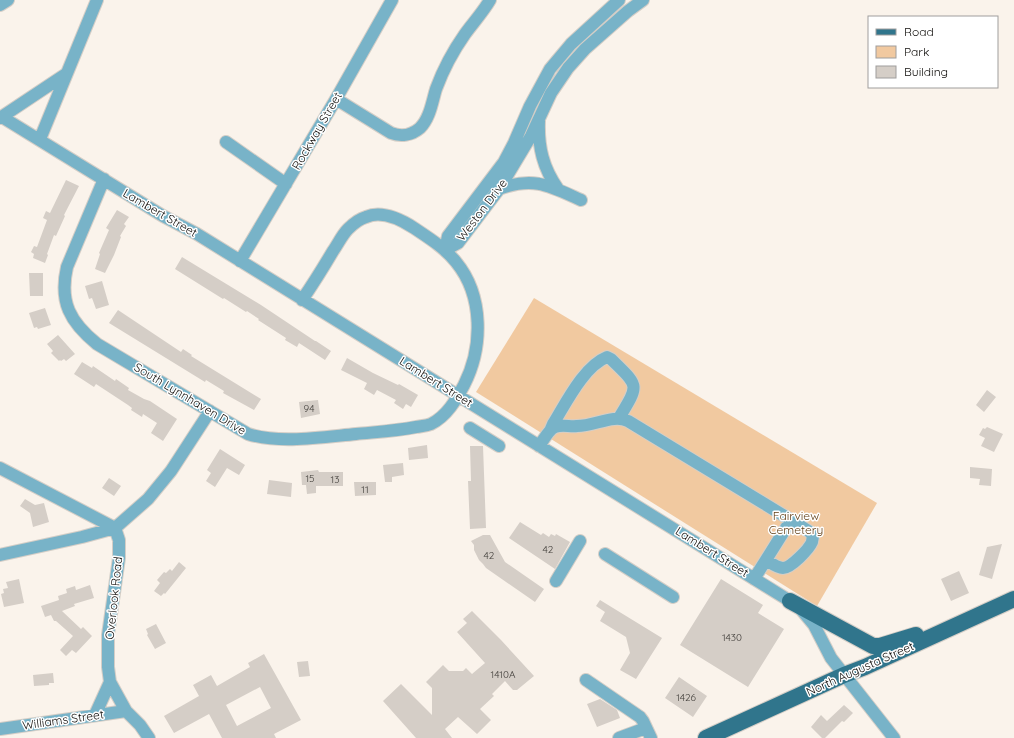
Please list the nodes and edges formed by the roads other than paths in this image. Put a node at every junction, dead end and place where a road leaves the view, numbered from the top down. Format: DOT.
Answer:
graph roads {
  1 [pos="8,0"];
  2 [pos="97,0"];
  3 [pos="392,0"];
  4 [pos="490,0"];
  5 [pos="619,0"];
  6 [pos="643,0"];
  7 [pos="0,5"];
  8 [pos="66,74"];
  9 [pos="336,99"];
  10 [pos="1,117"];
  11 [pos="540,117"];
  12 [pos="40,139"];
  13 [pos="226,142"];
  14 [pos="104,180"];
  15 [pos="489,182"];
  16 [pos="286,184"];
  17 [pos="500,189"];
  18 [pos="558,190"];
  19 [pos="581,200"];
  20 [pos="445,250"];
  21 [pos="240,261"];
  22 [pos="302,300"];
  23 [pos="458,396"];
  24 [pos="210,412"];
  25 [pos="619,418"];
  26 [pos="470,428"];
  27 [pos="550,431"];
  28 [pos="499,446"];
  29 [pos="539,446"];
  30 [pos="0,468"];
  31 [pos="791,520"];
  32 [pos="115,528"];
  33 [pos="580,541"];
  34 [pos="605,554"];
  35 [pos="0,555"];
  36 [pos="766,560"];
  37 [pos="754,579"];
  38 [pos="556,581"];
  39 [pos="673,597"];
  40 [pos="1014,599"];
  41 [pos="790,601"];
  42 [pos="962,623"];
  43 [pos="844,674"];
  44 [pos="586,680"];
  45 [pos="110,682"];
  46 [pos="126,711"];
  47 [pos="96,715"];
  48 [pos="0,729"];
  49 [pos="649,733"];
  50 [pos="711,737"];
  51 [pos="149,738"];
  52 [pos="619,738"];
  53 [pos="894,738"];
  1 -- 7 [label="street"];
  2 -- 8 [label="street"];
  3 -- 9 [label="street, Rockway Street"];
  4 -- 9 [label="street"];
  5 -- 15 [label="street, Weston Drive"];
  6 -- 11 [label="street, Weston Drive"];
  8 -- 10 [label="street"];
  8 -- 12 [label="street"];
  9 -- 16 [label="street, Rockway Street"];
  10 -- 12 [label="street, Lambert Street"];
  11 -- 17 [label="street, Weston Drive"];
  11 -- 18 [label="street"];
  12 -- 14 [label="street, Lambert Street"];
  13 -- 16 [label="street"];
  14 -- 21 [label="street, Lambert Street"];
  14 -- 24 [label="street, South Lynnhaven Drive"];
  15 -- 17 [label="street"];
  15 -- 20 [label="street, Weston Drive"];
  16 -- 21 [label="street, Rockway Street"];
  17 -- 18 [label="street"];
  17 -- 20 [label="street, Weston Drive"];
  18 -- 19 [label="street"];
  20 -- 22 [label="street, South Lynnhaven Drive"];
  20 -- 23 [label="street, South Lynnhaven Drive"];
  21 -- 22 [label="street, Lambert Street"];
  22 -- 23 [label="street, Lambert Street"];
  23 -- 24 [label="street, South Lynnhaven Drive"];
  23 -- 29 [label="street, Lambert Street"];
  24 -- 32 [label="street"];
  25 -- 27 [label="street"];
  25 -- 27 [label="street"];
  25 -- 31 [label="street"];
  26 -- 28 [label="street"];
  27 -- 29 [label="street"];
  29 -- 37 [label="street, Lambert Street"];
  30 -- 32 [label="street"];
  31 -- 36 [label="street"];
  31 -- 36 [label="street"];
  32 -- 35 [label="street"];
  32 -- 45 [label="street, Overlook Road"];
  33 -- 38 [label="street"];
  34 -- 39 [label="street"];
  36 -- 37 [label="street"];
  37 -- 41 [label="street, Lambert Street"];
  40 -- 42 [label="main road, North Augusta Street"];
  41 -- 42 [label="main road"];
  41 -- 43 [label="street, Lambert Street"];
  42 -- 43 [label="main road, North Augusta Street"];
  43 -- 50 [label="main road, North Augusta Street"];
  43 -- 53 [label="street, Lambert Street"];
  44 -- 49 [label="street"];
  45 -- 46 [label="street, Overlook Road"];
  45 -- 47 [label="street"];
  46 -- 47 [label="street, Williams Street"];
  46 -- 51 [label="street, Overlook Road"];
  47 -- 48 [label="street, Williams Street"];
  49 -- 52 [label="street"];
}
